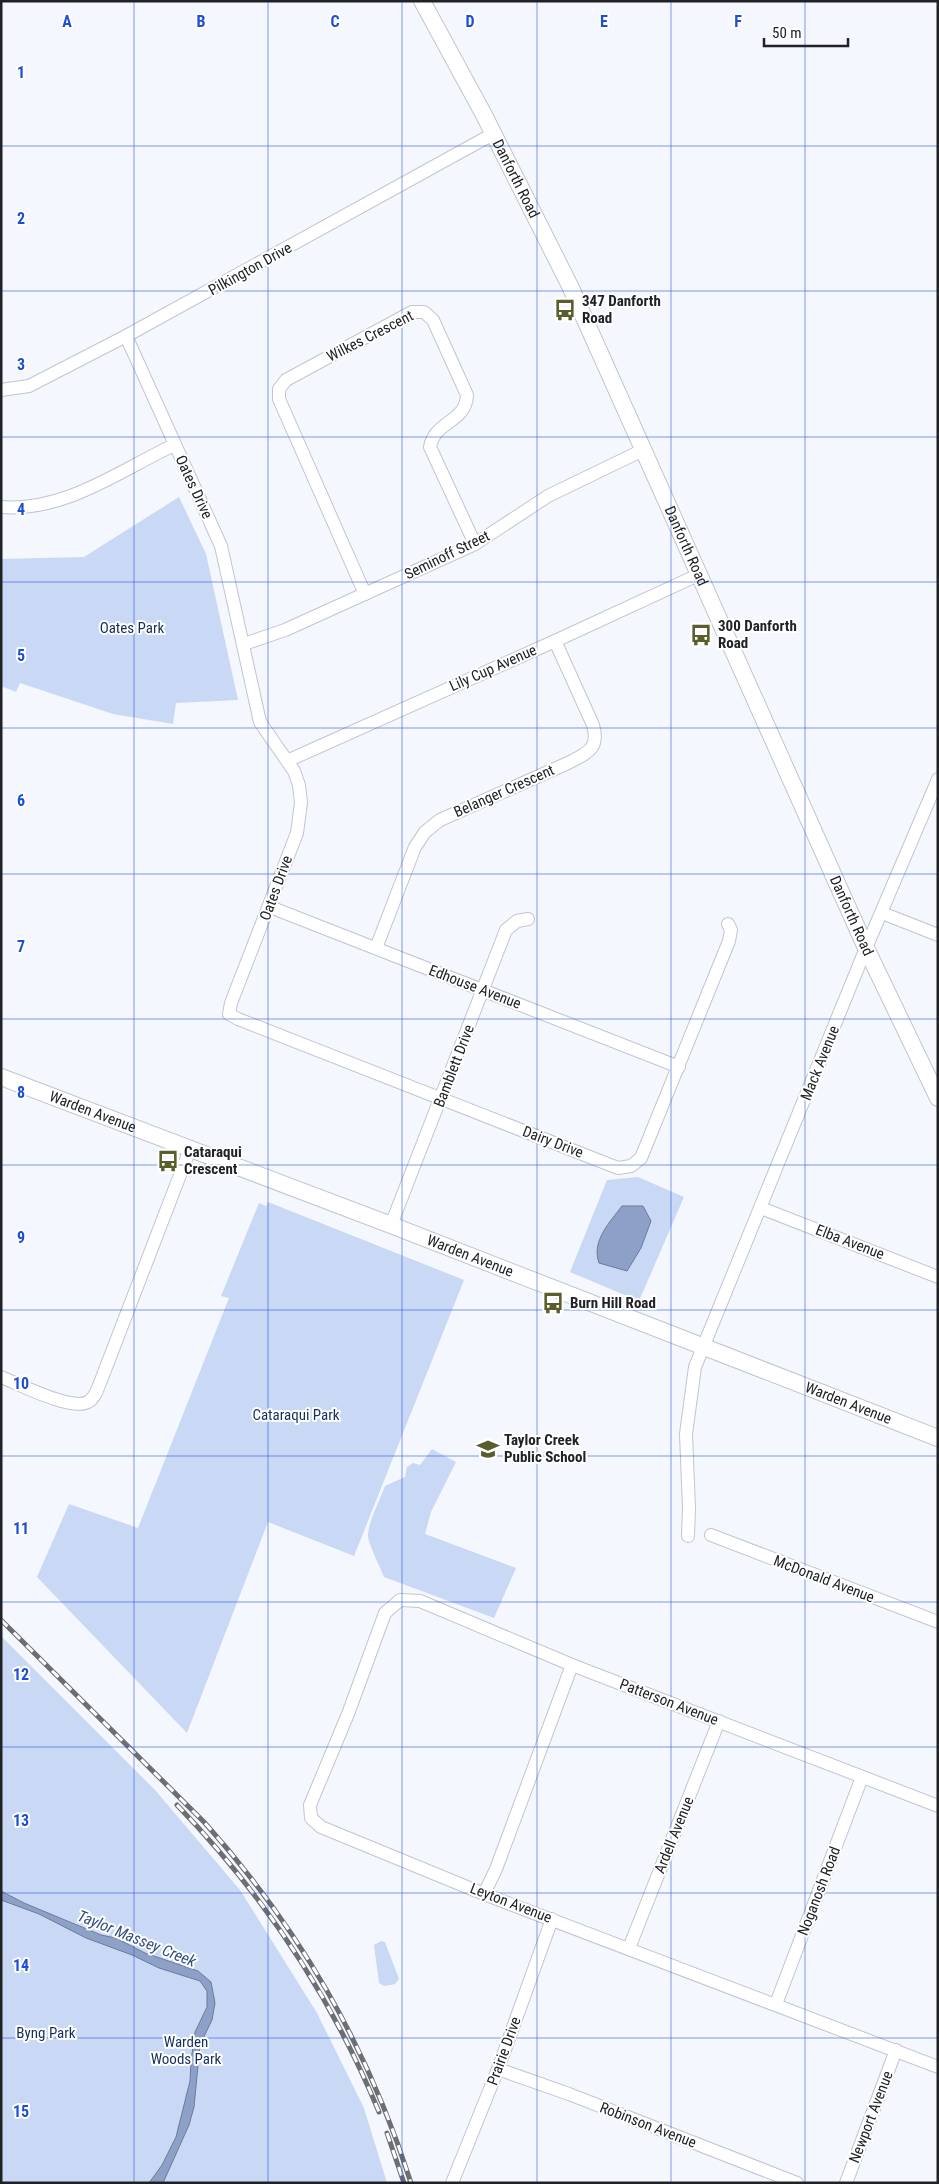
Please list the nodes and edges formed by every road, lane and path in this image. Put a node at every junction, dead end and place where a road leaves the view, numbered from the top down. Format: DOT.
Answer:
graph roads {
  1 [pos="422,1"];
  2 [pos="494,134"];
  3 [pos="126,336"];
  4 [pos="1,390"];
  5 [pos="174,445"];
  6 [pos="643,450"];
  7 [pos="1,507"];
  8 [pos="475,544"];
  9 [pos="698,574"];
  10 [pos="365,594"];
  11 [pos="555,641"];
  12 [pos="244,644"];
  13 [pos="287,760"];
  14 [pos="938,779"];
  15 [pos="270,907"];
  16 [pos="882,913"];
  17 [pos="528,919"];
  18 [pos="728,924"];
  19 [pos="938,935"];
  20 [pos="376,948"];
  21 [pos="866,948"];
  22 [pos="482,990"];
  23 [pos="230,1014"];
  24 [pos="679,1067"];
  25 [pos="1,1076"];
  26 [pos="938,1098"];
  27 [pos="442,1099"];
  28 [pos="190,1149"];
  29 [pos="761,1208"];
  30 [pos="391,1225"];
  31 [pos="938,1277"];
  32 [pos="704,1347"];
  33 [pos="1,1377"];
  34 [pos="938,1438"];
  35 [pos="712,1535"];
  36 [pos="688,1536"];
  37 [pos="400,1600"];
  38 [pos="938,1622"];
  39 [pos="572,1665"];
  40 [pos="719,1721"];
  41 [pos="862,1777"];
  42 [pos="938,1806"];
  43 [pos="484,1894"];
  44 [pos="552,1919"];
  45 [pos="629,1948"];
  46 [pos="776,2004"];
  47 [pos="896,2050"];
  48 [pos="938,2068"];
  49 [pos="498,2069"];
  50 [pos="452,2183"];
  51 [pos="797,2183"];
  52 [pos="846,2183"];
  1 -- 2 [label="main road, Danforth Road"];
  2 -- 3 [label="street, Pilkington Drive"];
  2 -- 6 [label="main road, Danforth Road"];
  3 -- 4 [label="street, Pilkington Drive"];
  3 -- 5 [label="street, Oates Drive"];
  5 -- 7 [label="street"];
  5 -- 12 [label="street, Oates Drive"];
  6 -- 8 [label="street, Seminoff Street"];
  6 -- 9 [label="main road, Danforth Road"];
  8 -- 10 [label="street, Seminoff Street"];
  8 -- 10 [label="street, Wilkes Crescent"];
  9 -- 11 [label="street, Lily Cup Avenue"];
  9 -- 21 [label="main road, Danforth Road"];
  10 -- 12 [label="street, Seminoff Street"];
  11 -- 13 [label="street, Lily Cup Avenue"];
  11 -- 20 [label="street, Belanger Crescent"];
  12 -- 13 [label="street, Oates Drive"];
  13 -- 15 [label="street, Oates Drive"];
  14 -- 16 [label="street, Mack Avenue"];
  15 -- 20 [label="street, Edhouse Avenue"];
  15 -- 23 [label="street, Oates Drive"];
  16 -- 19 [label="street"];
  16 -- 21 [label="street, Mack Avenue"];
  17 -- 22 [label="street, Bamblett Drive"];
  18 -- 24 [label="street, Dairy Drive"];
  20 -- 22 [label="street, Edhouse Avenue"];
  21 -- 26 [label="main road, Danforth Road"];
  21 -- 29 [label="street, Mack Avenue"];
  22 -- 24 [label="street, Edhouse Avenue"];
  22 -- 27 [label="street, Bamblett Drive"];
  23 -- 27 [label="street, Dairy Drive"];
  24 -- 27 [label="street, Dairy Drive"];
  25 -- 28 [label="main road, Warden Avenue"];
  27 -- 30 [label="street, Bamblett Drive"];
  28 -- 30 [label="main road, Warden Avenue"];
  28 -- 33 [label="street"];
  29 -- 31 [label="street, Elba Avenue"];
  29 -- 32 [label="street, Mack Avenue"];
  30 -- 32 [label="main road, Warden Avenue"];
  32 -- 34 [label="main road, Warden Avenue"];
  32 -- 36 [label="street"];
  35 -- 38 [label="street, McDonald Avenue"];
  37 -- 39 [label="street, Patterson Avenue"];
  37 -- 43 [label="street, Leyton Avenue"];
  39 -- 40 [label="street, Patterson Avenue"];
  39 -- 43 [label="street"];
  40 -- 41 [label="street, Patterson Avenue"];
  40 -- 45 [label="street, Ardell Avenue"];
  41 -- 42 [label="street, Patterson Avenue"];
  41 -- 46 [label="street, Noganosh Road"];
  43 -- 44 [label="street, Leyton Avenue"];
  44 -- 45 [label="street, Leyton Avenue"];
  44 -- 49 [label="street, Prairie Drive"];
  45 -- 46 [label="street, Leyton Avenue"];
  46 -- 47 [label="street, Leyton Avenue"];
  47 -- 48 [label="street, Leyton Avenue"];
  47 -- 52 [label="street, Newport Avenue"];
  49 -- 50 [label="street, Prairie Drive"];
  49 -- 51 [label="street, Robinson Avenue"];
}
